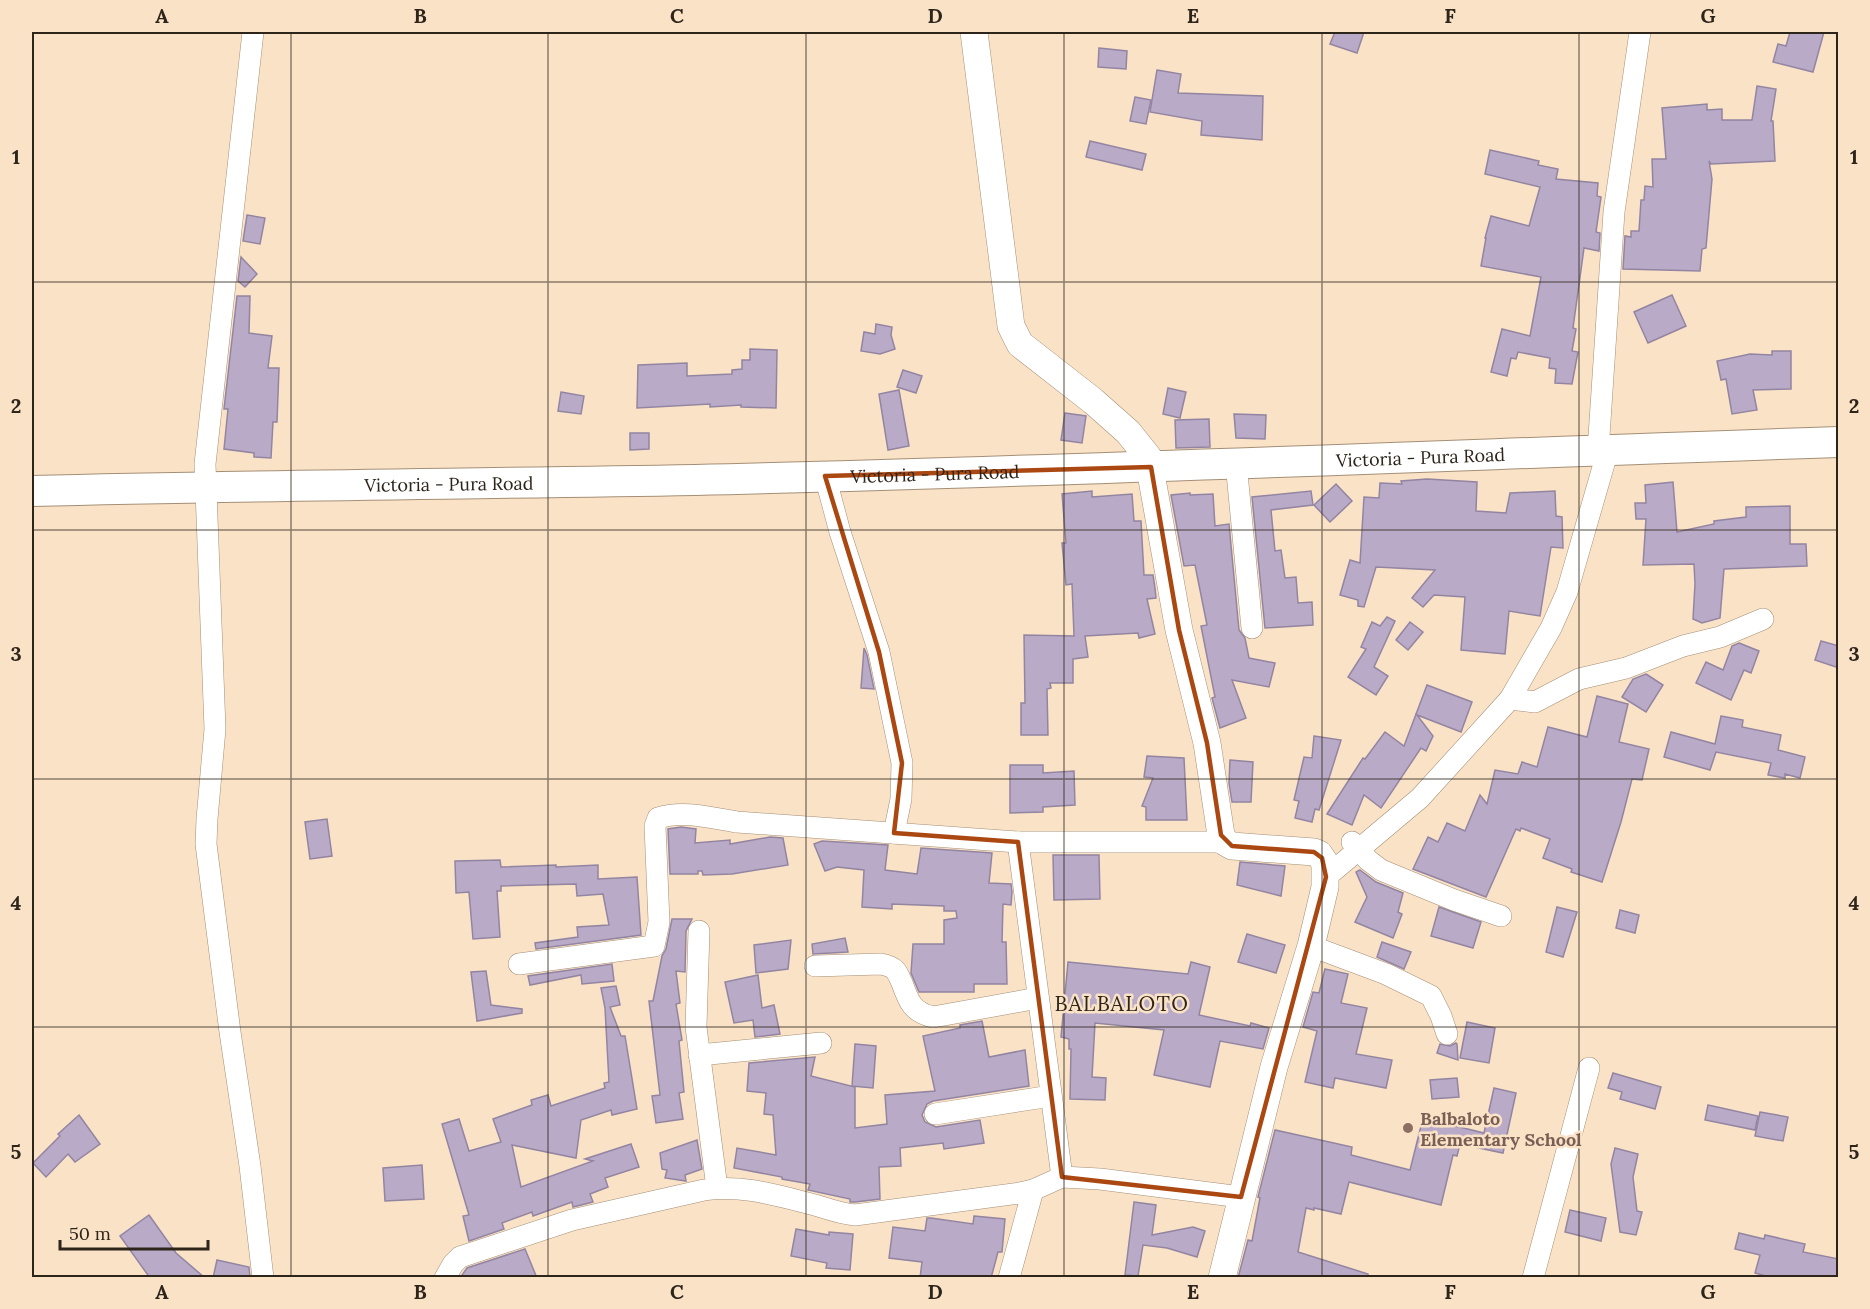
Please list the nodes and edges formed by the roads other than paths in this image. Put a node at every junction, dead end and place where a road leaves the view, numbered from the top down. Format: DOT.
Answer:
graph roads {
  1 [pos="253,32"];
  2 [pos="974,32"];
  3 [pos="1640,32"];
  4 [pos="1839,442"];
  5 [pos="1603,451"];
  6 [pos="1236,463"];
  7 [pos="1151,466"];
  8 [pos="825,476"];
  9 [pos="205,486"];
  10 [pos="32,491"];
  11 [pos="1763,619"];
  12 [pos="1252,628"];
  13 [pos="1510,699"];
  14 [pos="894,833"];
  15 [pos="1018,842"];
  16 [pos="1225,842"];
  17 [pos="1360,844"];
  18 [pos="1314,852"];
  19 [pos="1326,877"];
  20 [pos="1501,916"];
  21 [pos="699,931"];
  22 [pos="1311,946"];
  23 [pos="519,964"];
  24 [pos="815,966"];
  25 [pos="1038,998"];
  26 [pos="1447,1035"];
  27 [pos="822,1043"];
  28 [pos="699,1055"];
  29 [pos="1589,1068"];
  30 [pos="1051,1096"];
  31 [pos="935,1114"];
  32 [pos="1062,1177"];
  33 [pos="717,1188"];
  34 [pos="1033,1190"];
  35 [pos="1241,1197"];
  36 [pos="263,1278"];
  37 [pos="445,1278"];
  38 [pos="1009,1278"];
  39 [pos="1222,1278"];
  40 [pos="1533,1278"];
  1 -- 9 [label="street"];
  2 -- 7 [label="street"];
  3 -- 5 [label="street"];
  4 -- 5 [label="main road, Victoria - Pura Road"];
  5 -- 6 [label="main road, Victoria - Pura Road"];
  5 -- 13 [label="street"];
  6 -- 7 [label="main road, Victoria - Pura Road"];
  6 -- 12 [label="street"];
  7 -- 8 [label="main road, Victoria - Pura Road"];
  7 -- 16 [label="street"];
  8 -- 9 [label="main road, Victoria - Pura Road"];
  8 -- 14 [label="street"];
  9 -- 10 [label="main road, Victoria - Pura Road"];
  9 -- 36 [label="street"];
  11 -- 13 [label="street"];
  13 -- 17 [label="street"];
  14 -- 15 [label="street"];
  14 -- 23 [label="street"];
  15 -- 16 [label="street"];
  15 -- 25 [label="street"];
  16 -- 18 [label="street"];
  17 -- 18 [label="street"];
  17 -- 19 [label="street"];
  17 -- 20 [label="street"];
  18 -- 19 [label="street"];
  19 -- 22 [label="street"];
  21 -- 28 [label="street"];
  22 -- 26 [label="street"];
  22 -- 35 [label="street"];
  24 -- 25 [label="street"];
  25 -- 30 [label="street"];
  27 -- 28 [label="street"];
  28 -- 33 [label="street"];
  29 -- 40 [label="street"];
  30 -- 31 [label="street"];
  30 -- 32 [label="street"];
  32 -- 34 [label="street"];
  32 -- 35 [label="street"];
  33 -- 34 [label="street"];
  33 -- 37 [label="street"];
  34 -- 38 [label="street"];
  35 -- 39 [label="street"];
}
